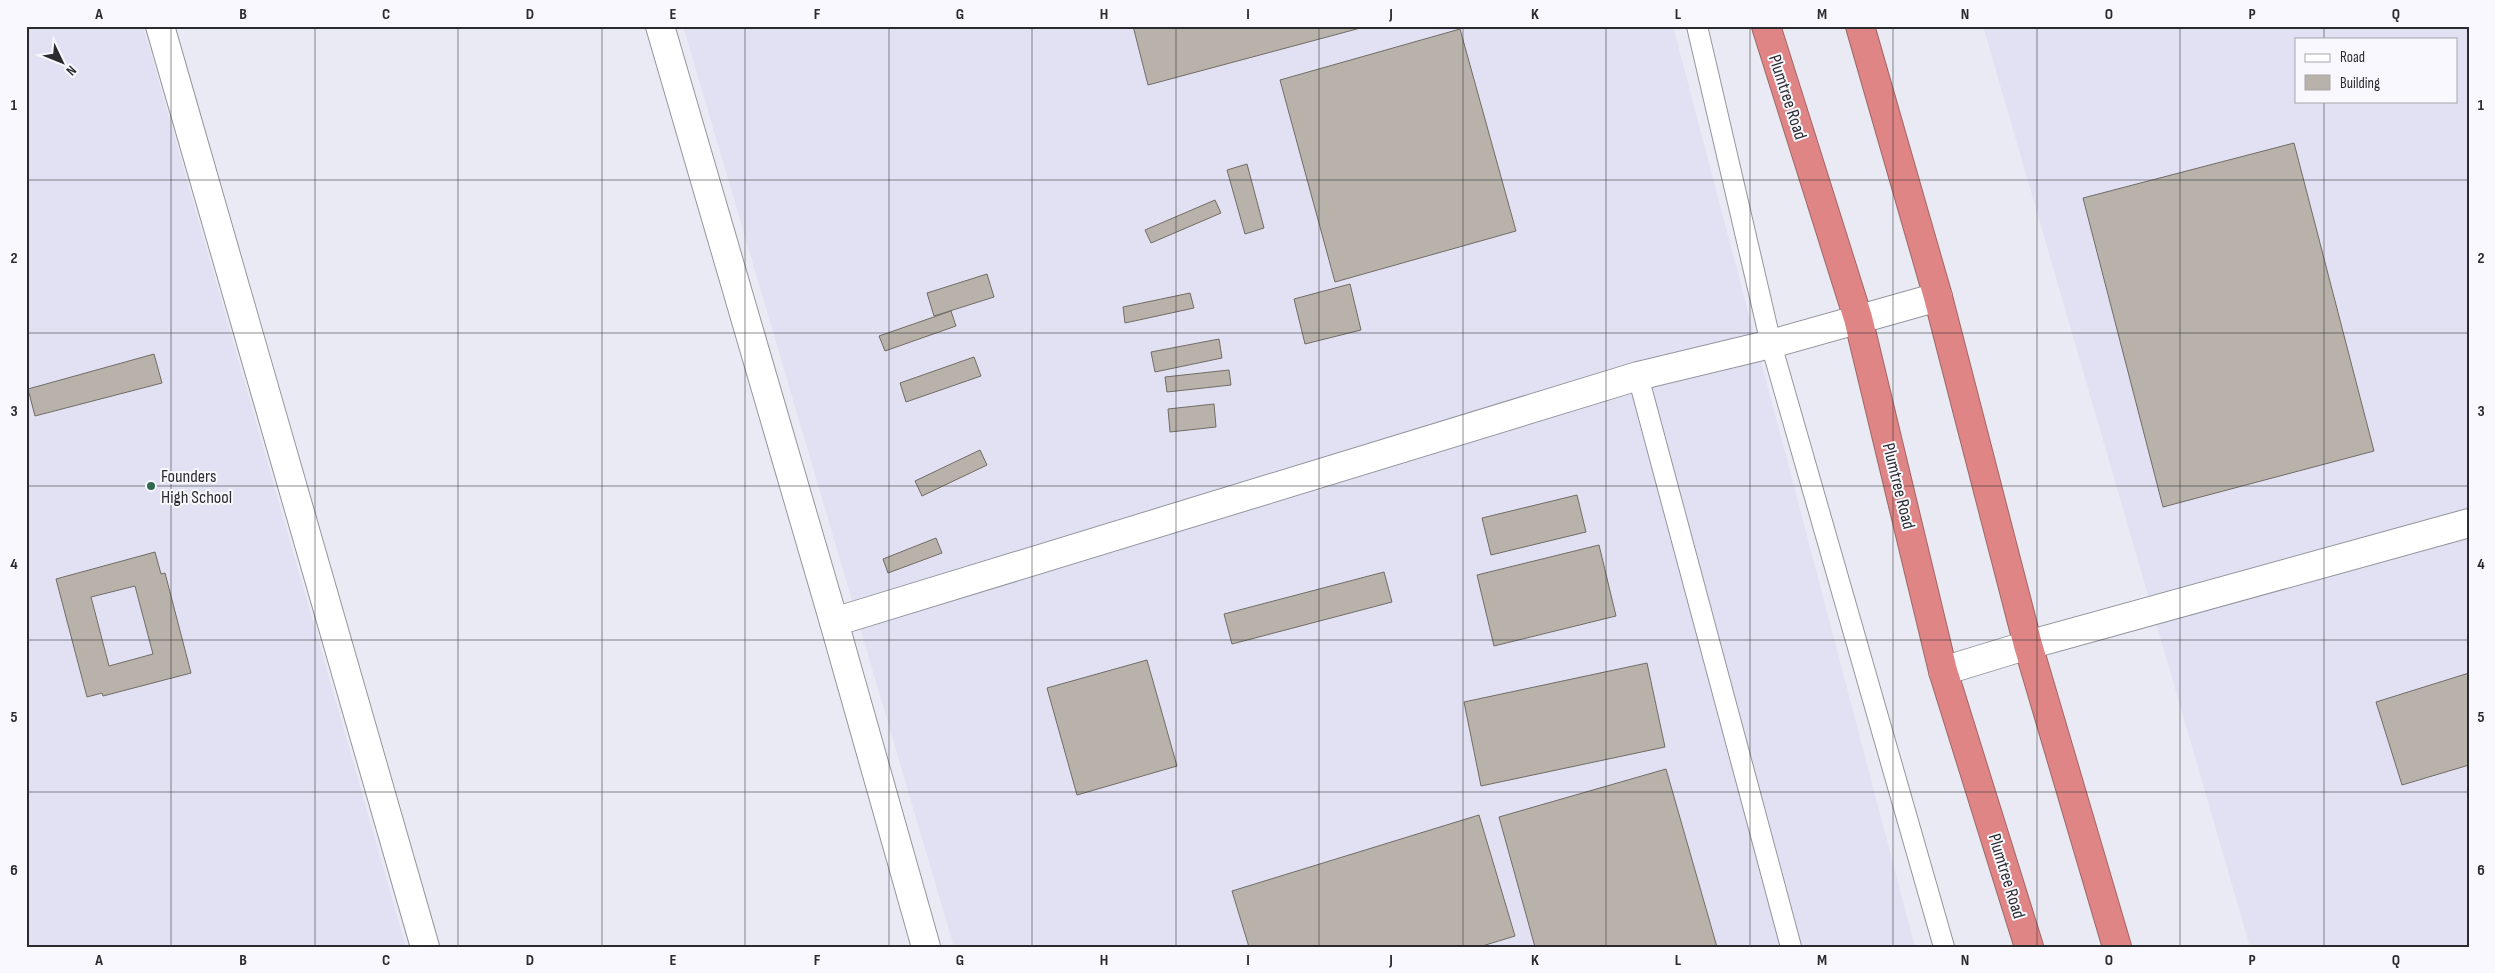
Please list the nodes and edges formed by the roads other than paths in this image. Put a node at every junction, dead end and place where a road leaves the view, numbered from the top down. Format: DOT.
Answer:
graph roads {
  1 [pos="160,26"];
  2 [pos="660,26"];
  3 [pos="1697,26"];
  4 [pos="1766,26"];
  5 [pos="1860,26"];
  6 [pos="1938,297"];
  7 [pos="1858,318"];
  8 [pos="1771,344"];
  9 [pos="1638,376"];
  10 [pos="2469,523"];
  11 [pos="834,622"];
  12 [pos="2028,645"];
  13 [pos="1944,671"];
  14 [pos="425,947"];
  15 [pos="926,947"];
  16 [pos="1791,947"];
  17 [pos="1944,947"];
  18 [pos="2029,947"];
  19 [pos="2117,947"];
  1 -- 14 [label="street"];
  2 -- 11 [label="street"];
  3 -- 8 [label="lane"];
  4 -- 7 [label="highway, Plumtree Road"];
  5 -- 6 [label="highway"];
  6 -- 7 [label="street"];
  6 -- 12 [label="highway"];
  7 -- 8 [label="street"];
  7 -- 13 [label="highway, Plumtree Road"];
  8 -- 9 [label="street"];
  8 -- 17 [label="lane"];
  9 -- 11 [label="street"];
  9 -- 16 [label="lane"];
  10 -- 12 [label="street"];
  11 -- 15 [label="street"];
  12 -- 13 [label="street"];
  12 -- 19 [label="highway"];
  13 -- 18 [label="highway, Plumtree Road"];
}
